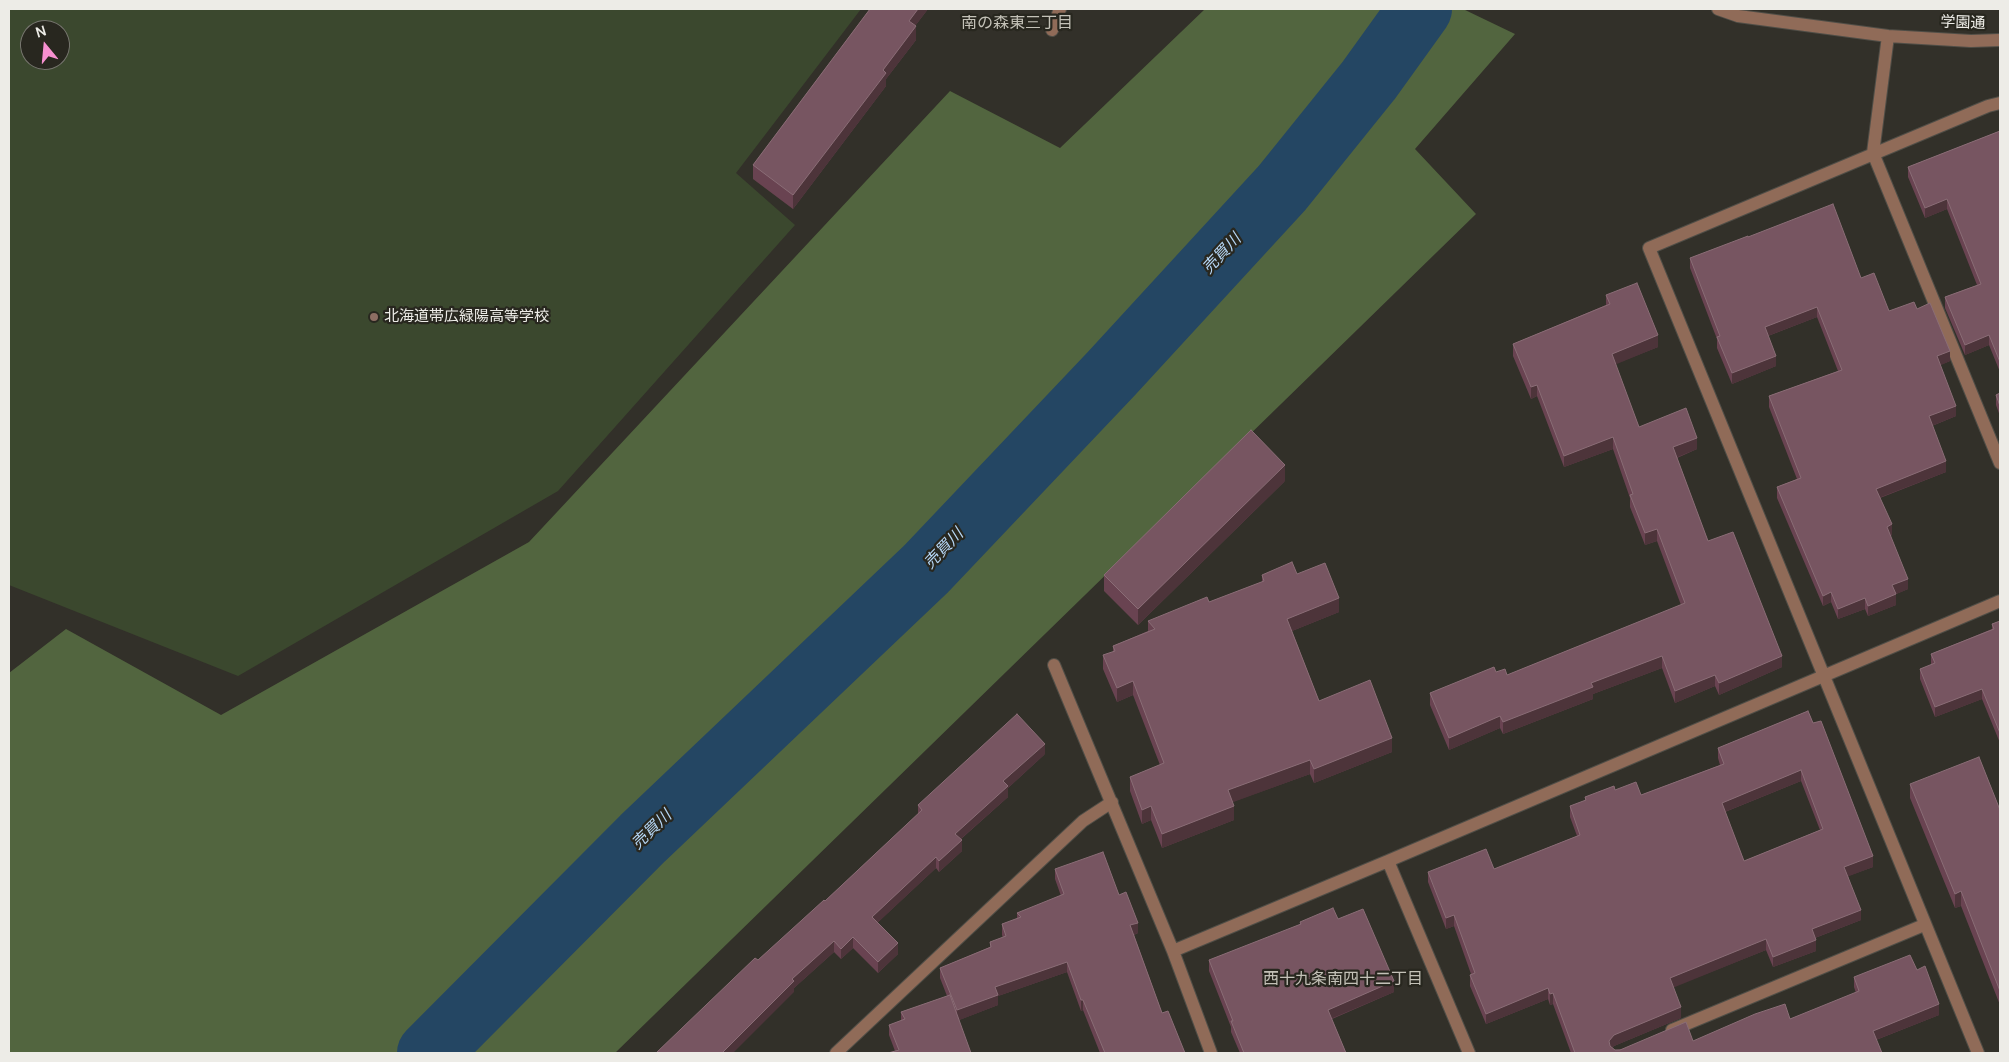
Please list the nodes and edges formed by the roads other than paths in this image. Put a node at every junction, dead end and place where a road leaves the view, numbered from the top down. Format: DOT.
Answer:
graph roads {
  1 [pos="1060,9"];
  2 [pos="1718,9"];
  3 [pos="1052,30"];
  4 [pos="1888,36"];
  5 [pos="2000,40"];
  6 [pos="2000,103"];
  7 [pos="1873,153"];
  8 [pos="2000,463"];
  9 [pos="2000,601"];
  10 [pos="1054,665"];
  11 [pos="1823,676"];
  12 [pos="1112,802"];
  13 [pos="1388,861"];
  14 [pos="1924,925"];
  15 [pos="1173,951"];
  16 [pos="1662,1034"];
  17 [pos="836,1053"];
  18 [pos="1212,1053"];
  19 [pos="1469,1053"];
  20 [pos="1978,1053"];
  1 -- 3 [label="street"];
  2 -- 4 [label="street, 学園通"];
  4 -- 5 [label="street, 学園通"];
  4 -- 7 [label="street"];
  6 -- 7 [label="street"];
  7 -- 8 [label="street"];
  7 -- 11 [label="street"];
  9 -- 11 [label="street"];
  10 -- 12 [label="street"];
  11 -- 13 [label="street"];
  11 -- 14 [label="street"];
  12 -- 15 [label="street"];
  12 -- 17 [label="street"];
  13 -- 15 [label="street"];
  13 -- 19 [label="street"];
  14 -- 16 [label="street"];
  14 -- 20 [label="street"];
  15 -- 18 [label="street"];
}
